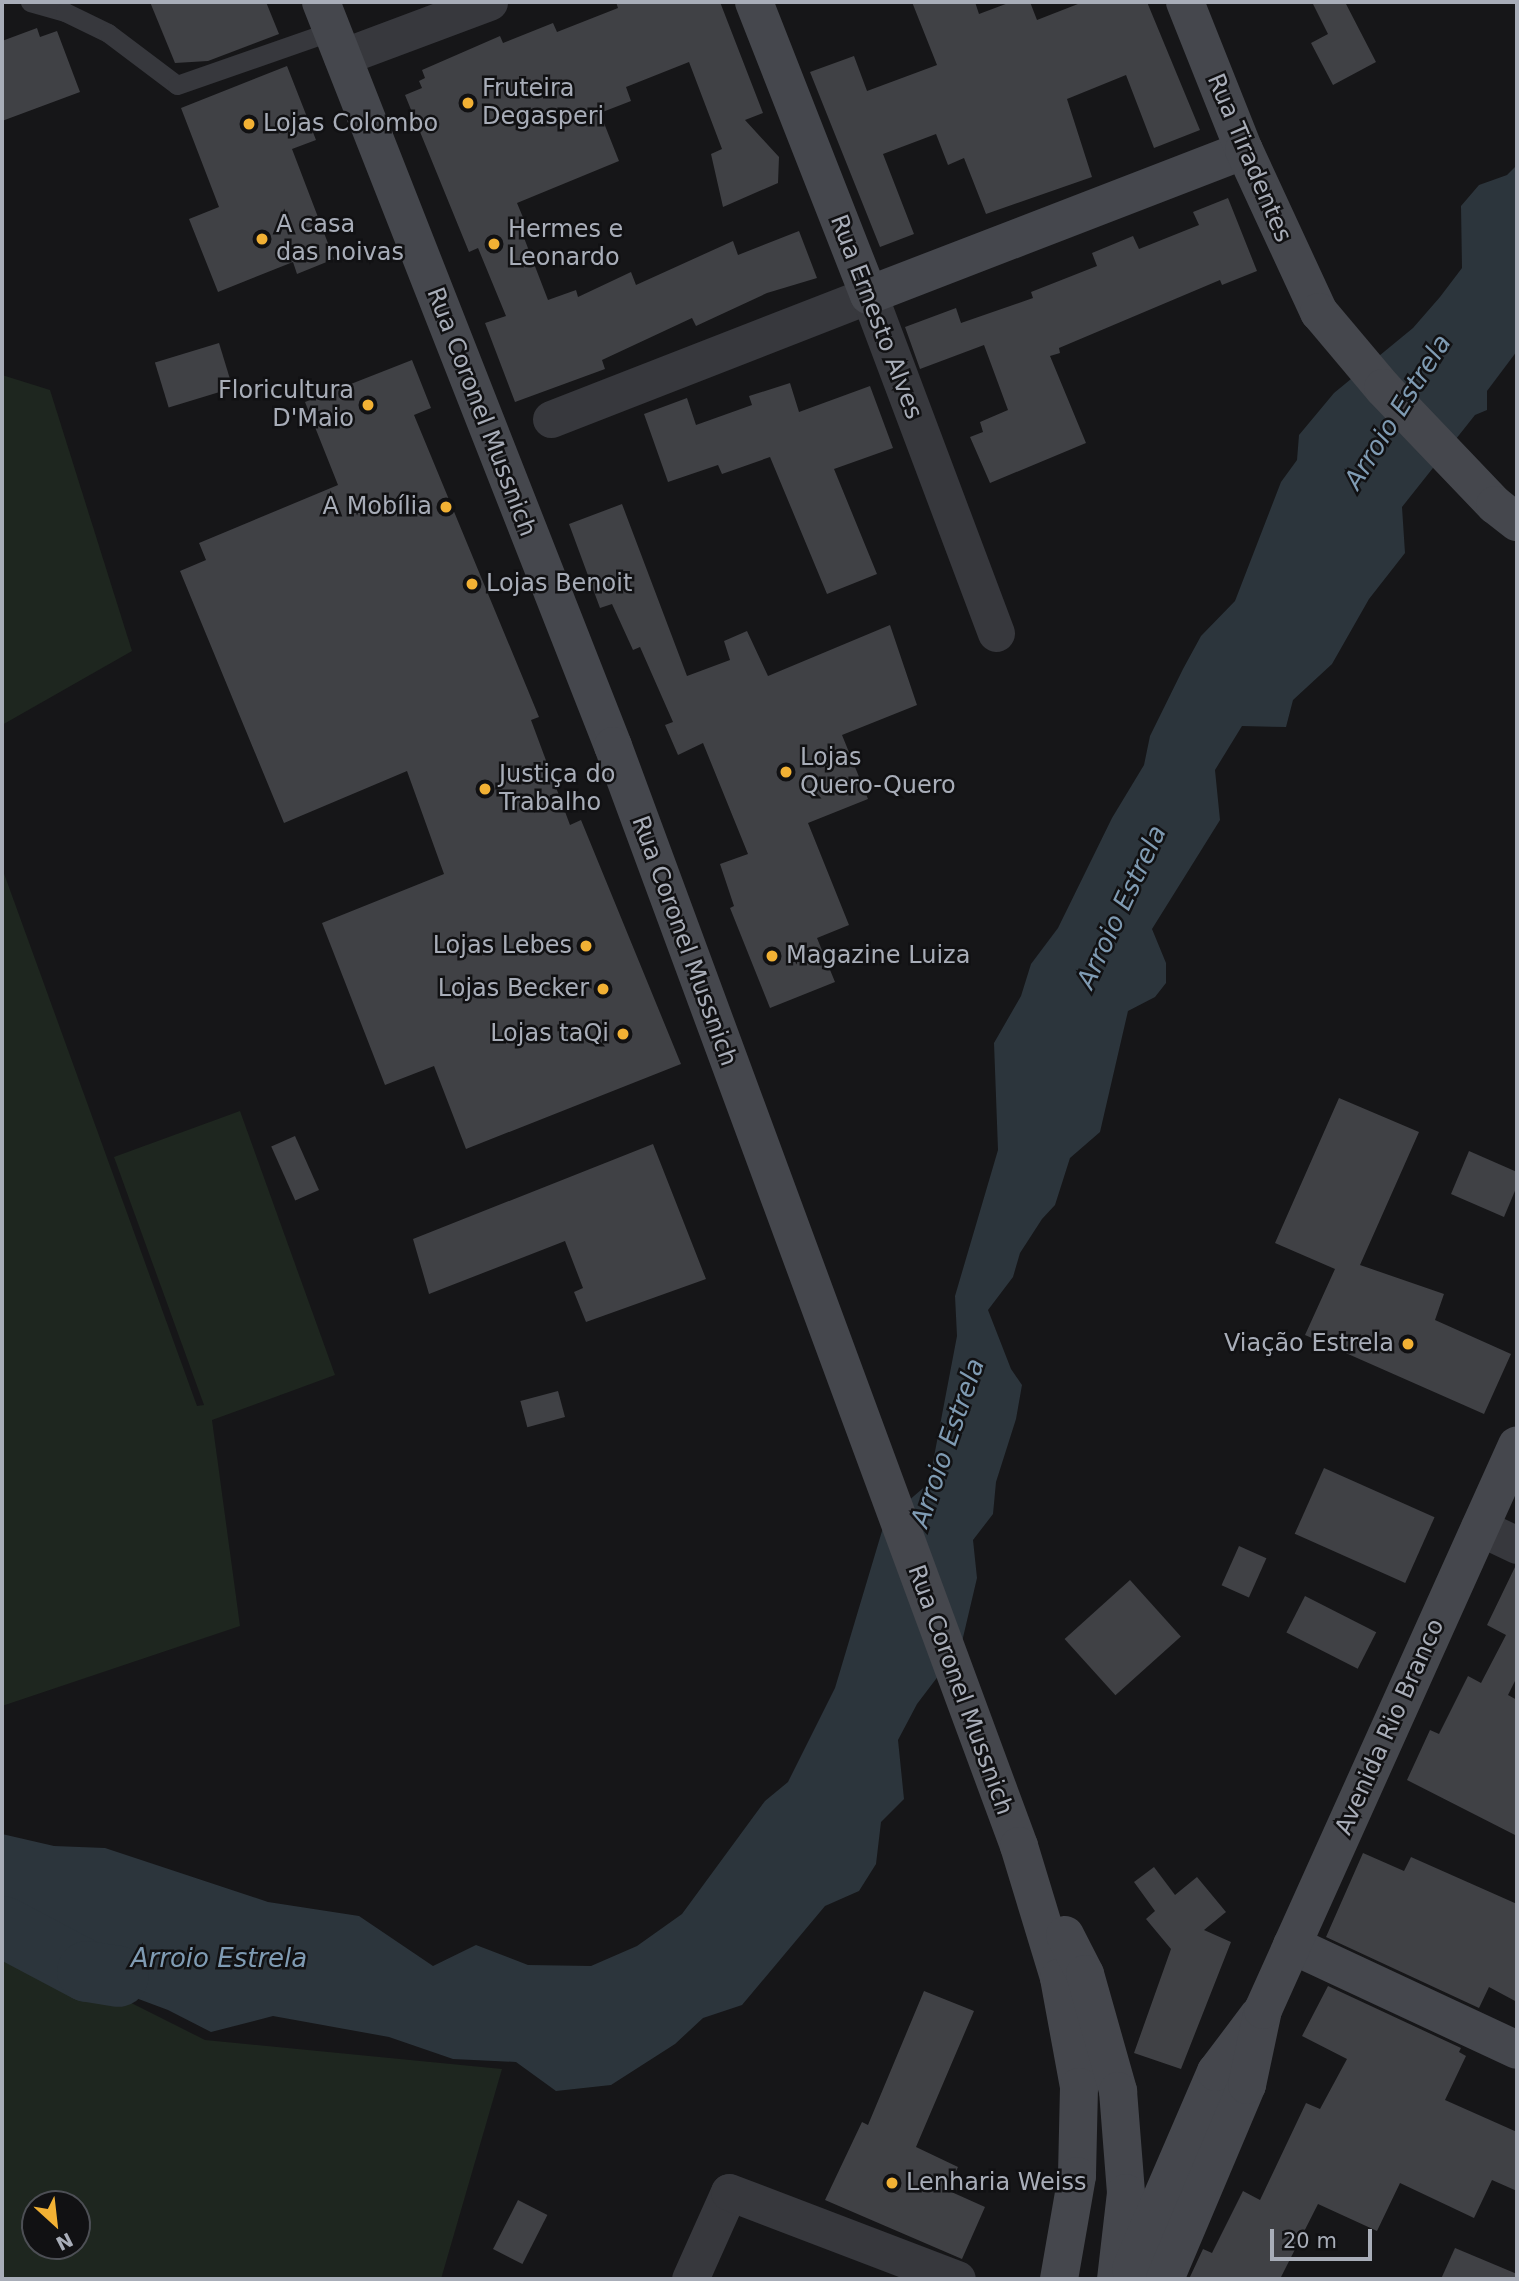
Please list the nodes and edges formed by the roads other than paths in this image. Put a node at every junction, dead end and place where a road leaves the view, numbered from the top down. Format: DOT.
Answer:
graph roads {
  1 [pos="30,2"];
  2 [pos="489,2"];
  3 [pos="754,2"];
  4 [pos="1185,2"];
  5 [pos="332,30"];
  6 [pos="1244,150"];
  7 [pos="869,295"];
  8 [pos="551,419"];
  9 [pos="1506,513"];
  10 [pos="996,633"];
  11 [pos="1517,1445"];
  12 [pos="1479,1527"];
  13 [pos="1517,1545"];
  14 [pos="1017,1842"];
  15 [pos="1292,1945"];
  16 [pos="1263,2010"];
  17 [pos="1517,2050"];
  18 [pos="690,2279"];
  19 [pos="957,2279"];
  20 [pos="1059,2279"];
  21 [pos="1116,2279"];
  22 [pos="1127,2279"];
  23 [pos="1165,2279"];
  1 -- 5 [label="lane"];
  2 -- 5 [label="street"];
  3 -- 7 [label="street, Rua Ernesto Alves"];
  4 -- 6 [label="street, Rua Tiradentes"];
  5 -- 14 [label="street, Rua Coronel Mussnich"];
  6 -- 7 [label="street"];
  6 -- 9 [label="street, Rua Tiradentes"];
  7 -- 8 [label="street"];
  7 -- 10 [label="street, Rua Ernesto Alves"];
  11 -- 12 [label="street, Avenida Rio Branco"];
  12 -- 13 [label="street"];
  12 -- 15 [label="street, Avenida Rio Branco"];
  14 -- 20 [label="street, Rua Coronel Mussnich"];
  14 -- 21 [label="street, Rua Coronel Mussnich"];
  15 -- 16 [label="street, Avenida Rio Branco"];
  15 -- 17 [label="street"];
  16 -- 22 [label="street, Avenida Rio Branco"];
  16 -- 23 [label="street, Avenida Rio Branco"];
  18 -- 19 [label="street"];
}
